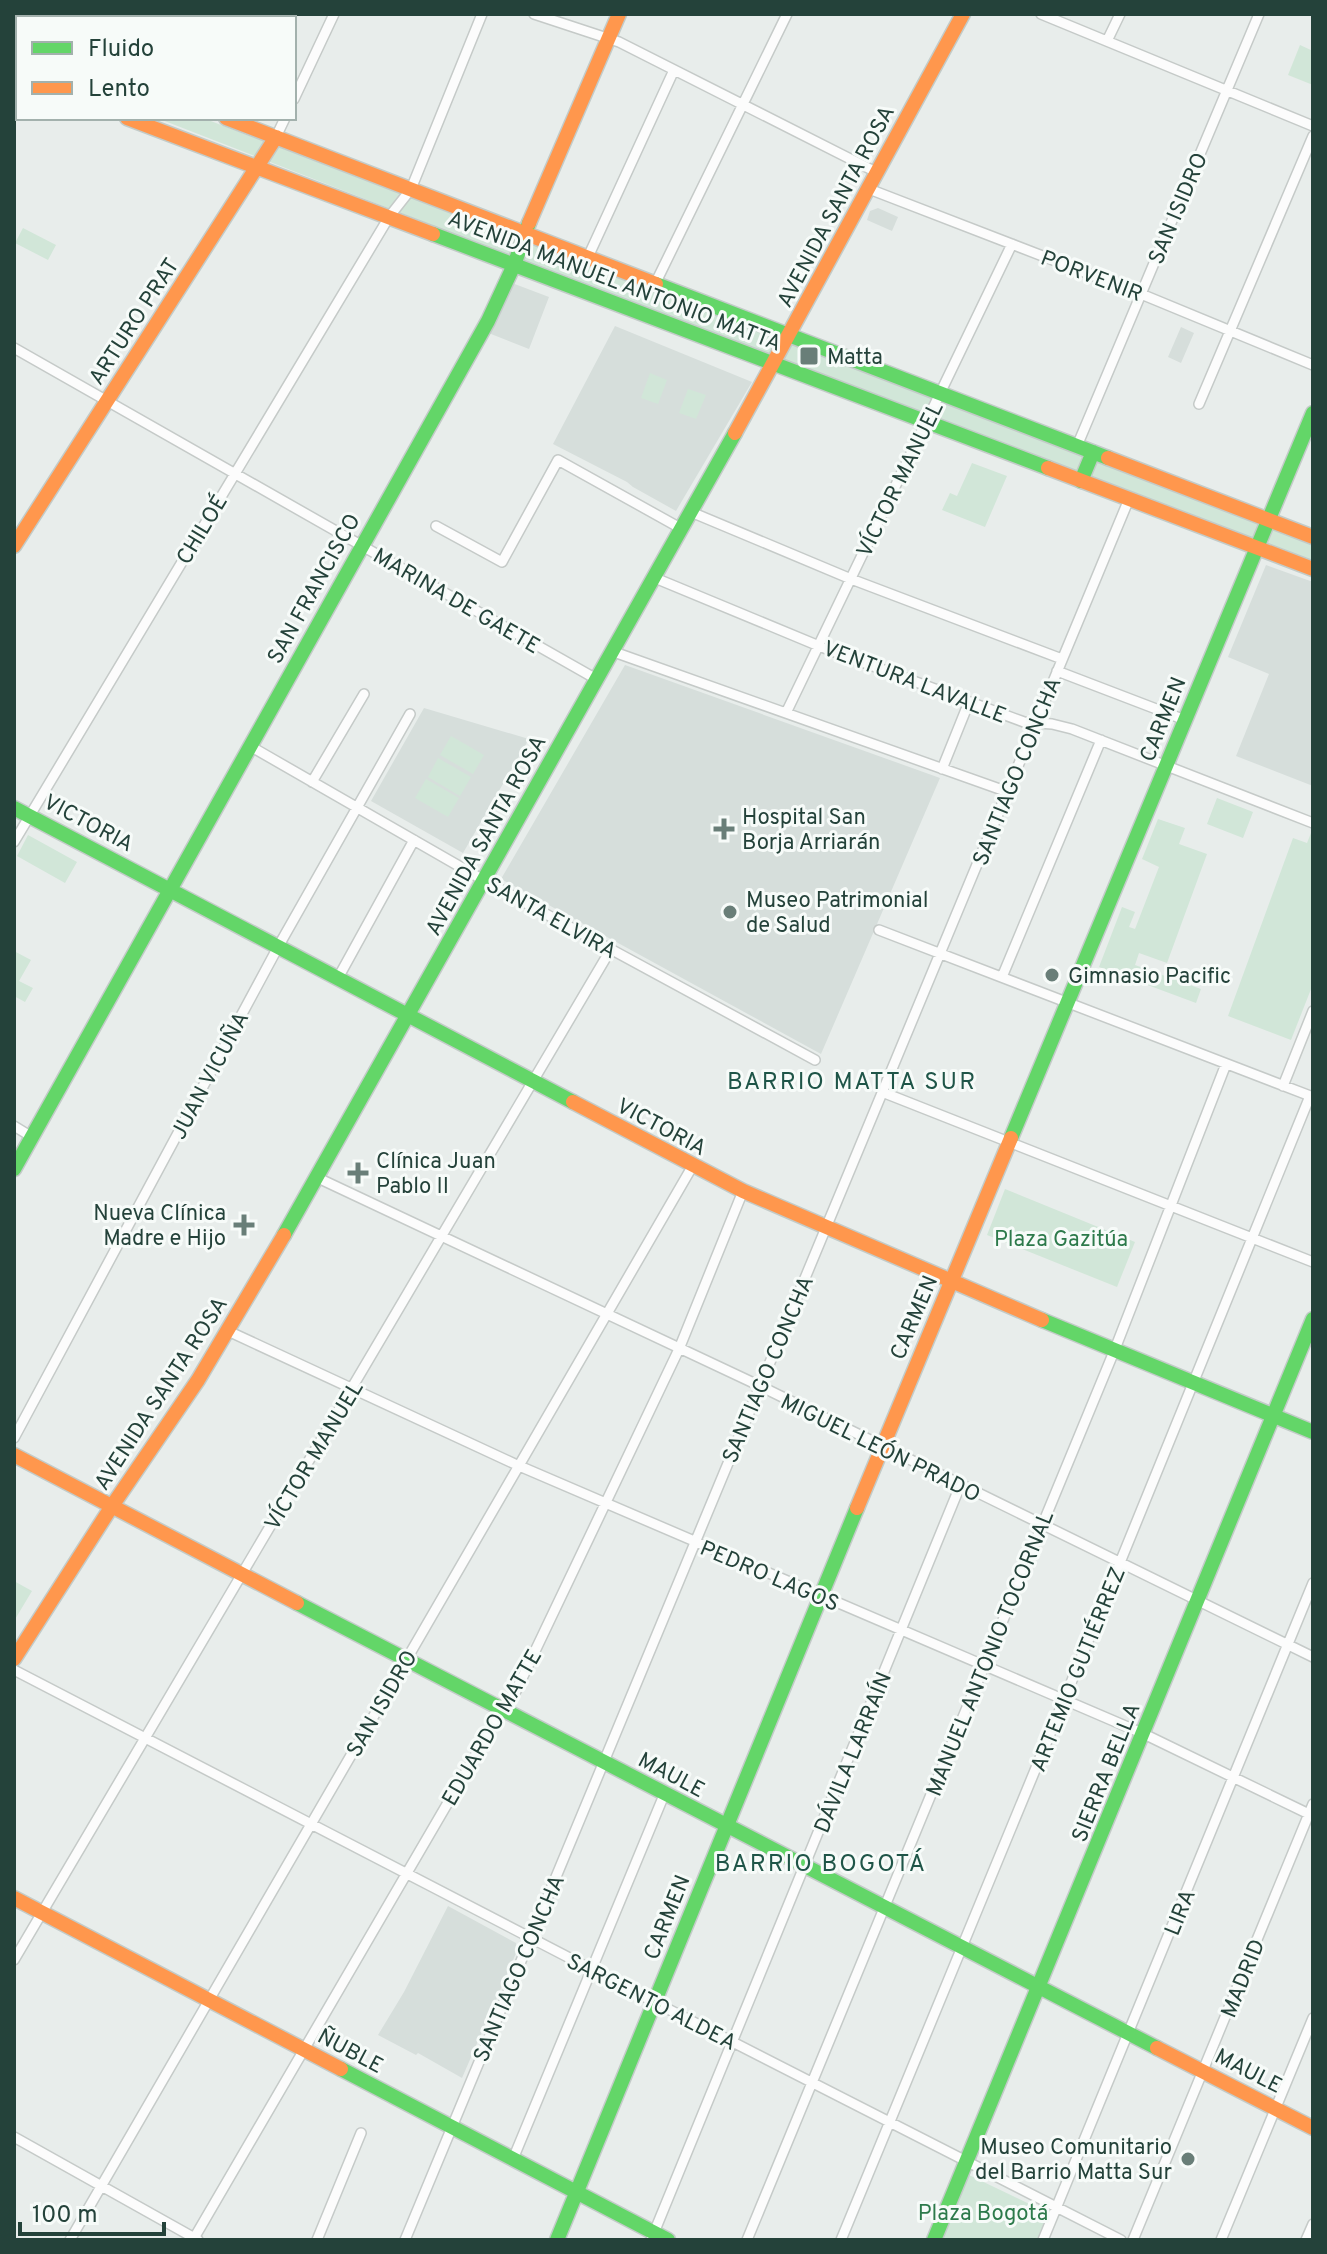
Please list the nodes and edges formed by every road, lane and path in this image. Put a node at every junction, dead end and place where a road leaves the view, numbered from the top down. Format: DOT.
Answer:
graph roads {
  1 [pos="334,14"];
  2 [pos="482,14"];
  3 [pos="534,14"];
  4 [pos="619,14"];
  5 [pos="787,14"];
  6 [pos="963,14"];
  7 [pos="1041,14"];
  8 [pos="1120,14"];
  9 [pos="1259,14"];
  10 [pos="609,38"];
  11 [pos="1107,41"];
  12 [pos="674,70"];
  13 [pos="1227,90"];
  14 [pos="296,95"];
  15 [pos="743,105"];
  16 [pos="132,120"];
  17 [pos="231,120"];
  18 [pos="284,120"];
  19 [pos="1313,126"];
  20 [pos="1313,136"];
  21 [pos="276,137"];
  22 [pos="258,167"];
  23 [pos="878,173"];
  24 [pos="411,189"];
  25 [pos="869,189"];
  26 [pos="389,217"];
  27 [pos="525,233"];
  28 [pos="1012,244"];
  29 [pos="588,257"];
  30 [pos="514,265"];
  31 [pos="656,282"];
  32 [pos="1141,294"];
  33 [pos="1231,331"];
  34 [pos="790,336"];
  35 [pos="14,348"];
  36 [pos="774,365"];
  37 [pos="1313,365"];
  38 [pos="940,394"];
  39 [pos="107,402"];
  40 [pos="1199,404"];
  41 [pos="1313,413"];
  42 [pos="927,422"];
  43 [pos="1077,446"];
  44 [pos="1093,452"];
  45 [pos="234,474"];
  46 [pos="1081,481"];
  47 [pos="1129,499"];
  48 [pos="691,512"];
  49 [pos="1269,520"];
  50 [pos="436,526"];
  51 [pos="682,529"];
  52 [pos="1313,537"];
  53 [pos="14,546"];
  54 [pos="362,546"];
  55 [pos="1257,547"];
  56 [pos="1313,569"];
  57 [pos="655,578"];
  58 [pos="851,579"];
  59 [pos="819,646"];
  60 [pos="614,652"];
  61 [pos="1062,659"];
  62 [pos="1057,671"];
  63 [pos="598,680"];
  64 [pos="364,694"];
  65 [pos="969,702"];
  66 [pos="786,713"];
  67 [pos="410,714"];
  68 [pos="1185,720"];
  69 [pos="1036,723"];
  70 [pos="1101,740"];
  71 [pos="250,746"];
  72 [pos="1166,765"];
  73 [pos="942,769"];
  74 [pos="312,782"];
  75 [pos="1008,792"];
  76 [pos="357,807"];
  77 [pos="14,808"];
  78 [pos="30,816"];
  79 [pos="1313,823"];
  80 [pos="414,840"];
  81 [pos="14,842"];
  82 [pos="485,881"];
  83 [pos="170,890"];
  84 [pos="879,930"];
  85 [pos="278,947"];
  86 [pos="611,949"];
  87 [pos="942,954"];
  88 [pos="1002,977"];
  89 [pos="338,978"];
  90 [pos="1068,1003"];
  91 [pos="1313,1011"];
  92 [pos="409,1017"];
  93 [pos="815,1060"];
  94 [pos="1226,1064"];
  95 [pos="533,1082"];
  96 [pos="1283,1086"];
  97 [pos="882,1092"];
  98 [pos="1311,1097"];
  99 [pos="14,1126"];
  100 [pos="32,1137"];
  101 [pos="1010,1142"];
  102 [pos="692,1167"];
  103 [pos="14,1169"];
  104 [pos="318,1178"];
  105 [pos="743,1191"];
  106 [pos="1171,1206"];
  107 [pos="826,1227"];
  108 [pos="442,1237"];
  109 [pos="1252,1238"];
  110 [pos="1313,1262"];
  111 [pos="952,1282"];
  112 [pos="605,1315"];
  113 [pos="1313,1319"];
  114 [pos="228,1331"];
  115 [pos="679,1349"];
  116 [pos="1115,1349"];
  117 [pos="1194,1382"];
  118 [pos="760,1386"];
  119 [pos="352,1389"];
  120 [pos="1273,1415"];
  121 [pos="1313,1432"];
  122 [pos="14,1438"];
  123 [pos="882,1448"];
  124 [pos="14,1455"];
  125 [pos="517,1465"];
  126 [pos="960,1486"];
  127 [pos="604,1503"];
  128 [pos="112,1506"];
  129 [pos="1042,1526"];
  130 [pos="695,1542"];
  131 [pos="1120,1564"];
  132 [pos="243,1574"];
  133 [pos="1313,1583"];
  134 [pos="821,1597"];
  135 [pos="1199,1602"];
  136 [pos="902,1631"];
  137 [pos="1288,1646"];
  138 [pos="1313,1657"];
  139 [pos="14,1659"];
  140 [pos="406,1659"];
  141 [pos="984,1666"];
  142 [pos="14,1670"];
  143 [pos="1064,1700"];
  144 [pos="503,1709"];
  145 [pos="1144,1734"];
  146 [pos="145,1739"];
  147 [pos="603,1762"];
  148 [pos="1234,1778"];
  149 [pos="664,1795"];
  150 [pos="1313,1804"];
  151 [pos="1311,1815"];
  152 [pos="311,1825"];
  153 [pos="727,1828"];
  154 [pos="805,1868"];
  155 [pos="406,1874"];
  156 [pos="14,1898"];
  157 [pos="884,1909"];
  158 [pos="42,1913"];
  159 [pos="530,1938"];
  160 [pos="962,1949"];
  161 [pos="14,1960"];
  162 [pos="592,1970"];
  163 [pos="1039,1989"];
  164 [pos="209,2000"];
  165 [pos="655,2003"];
  166 [pos="1313,2018"];
  167 [pos="1128,2034"];
  168 [pos="731,2042"];
  169 [pos="304,2050"];
  170 [pos="1203,2072"];
  171 [pos="812,2083"];
  172 [pos="1276,2108"];
  173 [pos="890,2122"];
  174 [pos="452,2127"];
  175 [pos="1313,2128"];
  176 [pos="361,2133"];
  177 [pos="14,2137"];
  178 [pos="513,2159"];
  179 [pos="967,2162"];
  180 [pos="101,2186"];
  181 [pos="576,2192"];
  182 [pos="1057,2207"];
  183 [pos="1313,2224"];
  184 [pos="652,2236"];
  185 [pos="195,2239"];
  186 [pos="70,2240"];
  187 [pos="317,2240"];
  188 [pos="405,2240"];
  189 [pos="557,2240"];
  190 [pos="668,2240"];
  191 [pos="747,2240"];
  192 [pos="841,2240"];
  193 [pos="934,2240"];
  194 [pos="1043,2240"];
  195 [pos="1121,2240"];
  196 [pos="1133,2240"];
  197 [pos="1221,2240"];
  198 [pos="1306,2240"];
  1 -- 14 [label="street"];
  2 -- 24 [label="street, CHILOÉ"];
  3 -- 10 [label="street"];
  4 -- 10 [label="main road, SAN FRANCISCO"];
  5 -- 15 [label="street"];
  6 -- 23 [label="main road, AVENIDA SANTA ROSA"];
  7 -- 11 [label="street"];
  8 -- 11 [label="street"];
  9 -- 13 [label="street, SAN ISIDRO"];
  10 -- 12 [label="street"];
  10 -- 27 [label="main road, SAN FRANCISCO"];
  11 -- 13 [label="street"];
  12 -- 15 [label="street"];
  12 -- 29 [label="street"];
  13 -- 19 [label="street"];
  13 -- 32 [label="street, SAN ISIDRO"];
  15 -- 23 [label="street"];
  15 -- 31 [label="street"];
  16 -- 22 [label="main road, AVENIDA MANUEL ANTONIO MATTA"];
  17 -- 21 [label="main road, AVENIDA MANUEL ANTONIO MATTA"];
  18 -- 21 [label="street, ARTURO PRAT"];
  20 -- 33 [label="street"];
  21 -- 22 [label="main road, ARTURO PRAT"];
  21 -- 24 [label="main road, AVENIDA MANUEL ANTONIO MATTA"];
  22 -- 26 [label="main road, AVENIDA MANUEL ANTONIO MATTA"];
  22 -- 39 [label="main road, ARTURO PRAT"];
  23 -- 25 [label="main road, AVENIDA SANTA ROSA"];
  24 -- 26 [label="street, CHILOÉ"];
  24 -- 27 [label="main road, AVENIDA MANUEL ANTONIO MATTA"];
  25 -- 28 [label="street, PORVENIR"];
  25 -- 34 [label="main road, AVENIDA SANTA ROSA"];
  26 -- 30 [label="main road, AVENIDA MANUEL ANTONIO MATTA"];
  26 -- 45 [label="street, CHILOÉ"];
  27 -- 29 [label="main road, AVENIDA MANUEL ANTONIO MATTA"];
  27 -- 30 [label="main road, SAN FRANCISCO"];
  28 -- 32 [label="street, PORVENIR"];
  28 -- 38 [label="street, VÍCTOR MANUEL"];
  29 -- 31 [label="main road, AVENIDA MANUEL ANTONIO MATTA"];
  30 -- 36 [label="main road, AVENIDA MANUEL ANTONIO MATTA"];
  30 -- 54 [label="main road, SAN FRANCISCO"];
  31 -- 34 [label="main road, AVENIDA MANUEL ANTONIO MATTA"];
  32 -- 33 [label="street, PORVENIR"];
  32 -- 43 [label="street, SAN ISIDRO"];
  33 -- 37 [label="street, PORVENIR"];
  33 -- 40 [label="street"];
  34 -- 36 [label="main road, AVENIDA SANTA ROSA"];
  34 -- 38 [label="main road, AVENIDA MANUEL ANTONIO MATTA"];
  35 -- 39 [label="street, MARINA DE GAETE"];
  36 -- 42 [label="main road, AVENIDA MANUEL ANTONIO MATTA"];
  36 -- 48 [label="main road, AVENIDA SANTA ROSA"];
  38 -- 42 [label="street, VÍCTOR MANUEL"];
  38 -- 43 [label="main road, AVENIDA MANUEL ANTONIO MATTA"];
  39 -- 45 [label="street, MARINA DE GAETE"];
  39 -- 53 [label="main road, ARTURO PRAT"];
  41 -- 49 [label="main road, CARMEN"];
  42 -- 46 [label="main road, AVENIDA MANUEL ANTONIO MATTA"];
  42 -- 58 [label="street, VÍCTOR MANUEL"];
  43 -- 44 [label="main road, AVENIDA MANUEL ANTONIO MATTA"];
  44 -- 46 [label="main road"];
  44 -- 49 [label="main road, AVENIDA MANUEL ANTONIO MATTA"];
  45 -- 54 [label="street, MARINA DE GAETE"];
  45 -- 78 [label="street, CHILOÉ"];
  46 -- 47 [label="main road, AVENIDA MANUEL ANTONIO MATTA"];
  47 -- 55 [label="main road, AVENIDA MANUEL ANTONIO MATTA"];
  47 -- 61 [label="street, SANTIAGO CONCHA"];
  48 -- 51 [label="main road, AVENIDA SANTA ROSA"];
  48 -- 58 [label="street"];
  49 -- 52 [label="main road, AVENIDA MANUEL ANTONIO MATTA"];
  49 -- 55 [label="main road, CARMEN"];
  50 -- 51 [label="street"];
  51 -- 57 [label="main road, AVENIDA SANTA ROSA"];
  54 -- 63 [label="street, MARINA DE GAETE"];
  54 -- 71 [label="main road, SAN FRANCISCO"];
  55 -- 56 [label="main road, AVENIDA MANUEL ANTONIO MATTA"];
  55 -- 68 [label="main road, CARMEN"];
  57 -- 59 [label="street, VENTURA LAVALLE"];
  57 -- 60 [label="main road, AVENIDA SANTA ROSA"];
  58 -- 59 [label="street, VÍCTOR MANUEL"];
  58 -- 61 [label="street"];
  59 -- 65 [label="street, VENTURA LAVALLE"];
  59 -- 66 [label="street, VÍCTOR MANUEL"];
  60 -- 63 [label="main road, AVENIDA SANTA ROSA"];
  60 -- 66 [label="street"];
  61 -- 62 [label="street, SANTIAGO CONCHA"];
  62 -- 68 [label="street"];
  62 -- 69 [label="street, SANTIAGO CONCHA"];
  63 -- 82 [label="main road, AVENIDA SANTA ROSA"];
  64 -- 74 [label="street"];
  65 -- 69 [label="street, VENTURA LAVALLE"];
  65 -- 73 [label="street"];
  66 -- 73 [label="street"];
  67 -- 76 [label="street, JUAN VICUÑA"];
  68 -- 72 [label="main road, CARMEN"];
  69 -- 70 [label="street, VENTURA LAVALLE"];
  69 -- 75 [label="street, SANTIAGO CONCHA"];
  70 -- 72 [label="street, VENTURA LAVALLE"];
  70 -- 88 [label="street"];
  71 -- 74 [label="street, SANTA ELVIRA"];
  71 -- 83 [label="main road, SAN FRANCISCO"];
  72 -- 79 [label="street, VENTURA LAVALLE"];
  72 -- 90 [label="main road, CARMEN"];
  73 -- 75 [label="street"];
  74 -- 76 [label="street, SANTA ELVIRA"];
  75 -- 87 [label="street, SANTIAGO CONCHA"];
  76 -- 80 [label="street, SANTA ELVIRA"];
  76 -- 85 [label="street, JUAN VICUÑA"];
  77 -- 78 [label="main road, VICTORIA"];
  78 -- 81 [label="street, CHILOÉ"];
  78 -- 83 [label="main road, VICTORIA"];
  80 -- 82 [label="street, SANTA ELVIRA"];
  80 -- 89 [label="street"];
  82 -- 86 [label="street, SANTA ELVIRA"];
  82 -- 92 [label="main road, AVENIDA SANTA ROSA"];
  83 -- 85 [label="main road, VICTORIA"];
  83 -- 100 [label="main road, SAN FRANCISCO"];
  84 -- 87 [label="street"];
  85 -- 89 [label="main road, VICTORIA"];
  85 -- 122 [label="street, JUAN VICUÑA"];
  86 -- 93 [label="street, SANTA ELVIRA"];
  86 -- 95 [label="street, VÍCTOR MANUEL"];
  87 -- 88 [label="street"];
  87 -- 97 [label="street, SANTIAGO CONCHA"];
  88 -- 90 [label="street"];
  89 -- 92 [label="main road, VICTORIA"];
  90 -- 94 [label="street"];
  90 -- 101 [label="main road, CARMEN"];
  91 -- 96 [label="street"];
  92 -- 95 [label="main road, VICTORIA"];
  92 -- 104 [label="main road, AVENIDA SANTA ROSA"];
  94 -- 96 [label="street"];
  94 -- 106 [label="street, MANUEL ANTONIO TOCORNAL"];
  95 -- 102 [label="main road, VICTORIA"];
  95 -- 108 [label="street, VÍCTOR MANUEL"];
  96 -- 98 [label="street"];
  97 -- 101 [label="street"];
  97 -- 107 [label="street, SANTIAGO CONCHA"];
  98 -- 109 [label="street, ARTEMIO GUTIÉRREZ"];
  99 -- 100 [label="street"];
  100 -- 103 [label="main road, SAN FRANCISCO"];
  101 -- 106 [label="street"];
  101 -- 111 [label="main road, CARMEN"];
  102 -- 105 [label="main road, VICTORIA"];
  102 -- 112 [label="street, SAN ISIDRO"];
  104 -- 108 [label="street, MIGUEL LEÓN PRADO"];
  104 -- 114 [label="main road, AVENIDA SANTA ROSA"];
  105 -- 107 [label="main road, VICTORIA"];
  105 -- 115 [label="street, EDUARDO MATTE"];
  106 -- 109 [label="street"];
  106 -- 116 [label="street, MANUEL ANTONIO TOCORNAL"];
  107 -- 111 [label="main road, VICTORIA"];
  107 -- 118 [label="street, SANTIAGO CONCHA"];
  108 -- 112 [label="street, MIGUEL LEÓN PRADO"];
  108 -- 119 [label="street, VÍCTOR MANUEL"];
  109 -- 110 [label="street"];
  109 -- 117 [label="street, ARTEMIO GUTIÉRREZ"];
  111 -- 116 [label="main road, VICTORIA"];
  111 -- 123 [label="main road, CARMEN"];
  112 -- 115 [label="street, MIGUEL LEÓN PRADO"];
  112 -- 125 [label="street, SAN ISIDRO"];
  113 -- 120 [label="main road, SIERRA BELLA"];
  114 -- 119 [label="street, PEDRO LAGOS"];
  114 -- 128 [label="main road, AVENIDA SANTA ROSA"];
  115 -- 118 [label="street, MIGUEL LEÓN PRADO"];
  115 -- 127 [label="street, EDUARDO MATTE"];
  116 -- 117 [label="main road, VICTORIA"];
  116 -- 129 [label="street, MANUEL ANTONIO TOCORNAL"];
  117 -- 120 [label="main road, VICTORIA"];
  117 -- 131 [label="street, ARTEMIO GUTIÉRREZ"];
  118 -- 123 [label="street, MIGUEL LEÓN PRADO"];
  118 -- 130 [label="street, SANTIAGO CONCHA"];
  119 -- 125 [label="street, PEDRO LAGOS"];
  119 -- 132 [label="street, VÍCTOR MANUEL"];
  120 -- 121 [label="main road, VICTORIA"];
  120 -- 135 [label="main road, SIERRA BELLA"];
  123 -- 126 [label="street, MIGUEL LEÓN PRADO"];
  123 -- 134 [label="main road, CARMEN"];
  124 -- 128 [label="main road, MAULE"];
  125 -- 127 [label="street, PEDRO LAGOS"];
  125 -- 140 [label="street, SAN ISIDRO"];
  126 -- 129 [label="street, MIGUEL LEÓN PRADO"];
  126 -- 136 [label="street, DÁVILA LARRAÍN"];
  127 -- 130 [label="street, PEDRO LAGOS"];
  127 -- 144 [label="street, EDUARDO MATTE"];
  128 -- 132 [label="main road, MAULE"];
  128 -- 139 [label="main road, AVENIDA SANTA ROSA"];
  129 -- 131 [label="street, MIGUEL LEÓN PRADO"];
  129 -- 141 [label="street, MANUEL ANTONIO TOCORNAL"];
  130 -- 134 [label="street, PEDRO LAGOS"];
  130 -- 147 [label="street, SANTIAGO CONCHA"];
  131 -- 135 [label="street, MIGUEL LEÓN PRADO"];
  131 -- 143 [label="street, ARTEMIO GUTIÉRREZ"];
  132 -- 140 [label="main road, MAULE"];
  132 -- 146 [label="street, VÍCTOR MANUEL"];
  133 -- 137 [label="street, LIRA"];
  134 -- 136 [label="street, PEDRO LAGOS"];
  134 -- 153 [label="main road, CARMEN"];
  135 -- 137 [label="street, MIGUEL LEÓN PRADO"];
  135 -- 145 [label="main road, SIERRA BELLA"];
  136 -- 141 [label="street, PEDRO LAGOS"];
  136 -- 154 [label="street, DÁVILA LARRAÍN"];
  137 -- 138 [label="street, MIGUEL LEÓN PRADO"];
  137 -- 148 [label="street, LIRA"];
  140 -- 144 [label="main road, MAULE"];
  140 -- 152 [label="street, SAN ISIDRO"];
  141 -- 143 [label="street, PEDRO LAGOS"];
  141 -- 157 [label="street, MANUEL ANTONIO TOCORNAL"];
  142 -- 146 [label="street, SARGENTO ALDEA"];
  143 -- 145 [label="street, PEDRO LAGOS"];
  143 -- 160 [label="street, ARTEMIO GUTIÉRREZ"];
  144 -- 147 [label="main road, MAULE"];
  144 -- 155 [label="street, EDUARDO MATTE"];
  145 -- 148 [label="street, PEDRO LAGOS"];
  145 -- 163 [label="main road, SIERRA BELLA"];
  146 -- 152 [label="street, SARGENTO ALDEA"];
  146 -- 158 [label="street, VÍCTOR MANUEL"];
  147 -- 149 [label="main road, MAULE"];
  147 -- 159 [label="street, SANTIAGO CONCHA"];
  148 -- 151 [label="street, PEDRO LAGOS"];
  148 -- 167 [label="street, LIRA"];
  149 -- 153 [label="main road, MAULE"];
  149 -- 162 [label="street"];
  150 -- 151 [label="street, MADRID"];
  151 -- 170 [label="street, MADRID"];
  152 -- 155 [label="street, SARGENTO ALDEA"];
  152 -- 164 [label="street, SAN ISIDRO"];
  153 -- 154 [label="main road, MAULE"];
  153 -- 165 [label="main road, CARMEN"];
  154 -- 157 [label="main road, MAULE"];
  154 -- 168 [label="street, DÁVILA LARRAÍN"];
  155 -- 159 [label="street, SARGENTO ALDEA"];
  155 -- 169 [label="street, EDUARDO MATTE"];
  156 -- 158 [label="main road, ÑUBLE"];
  157 -- 160 [label="main road, MAULE"];
  157 -- 171 [label="street, MANUEL ANTONIO TOCORNAL"];
  158 -- 161 [label="street, VÍCTOR MANUEL"];
  158 -- 164 [label="main road, ÑUBLE"];
  159 -- 162 [label="street, SARGENTO ALDEA"];
  159 -- 174 [label="street, SANTIAGO CONCHA"];
  160 -- 163 [label="main road, MAULE"];
  160 -- 173 [label="street, ARTEMIO GUTIÉRREZ"];
  162 -- 165 [label="street, SARGENTO ALDEA"];
  162 -- 178 [label="street"];
  163 -- 167 [label="main road, MAULE"];
  163 -- 179 [label="main road, SIERRA BELLA"];
  164 -- 169 [label="main road, ÑUBLE"];
  164 -- 180 [label="street, SAN ISIDRO"];
  165 -- 168 [label="street, SARGENTO ALDEA"];
  165 -- 181 [label="main road, CARMEN"];
  166 -- 172 [label="street"];
  167 -- 170 [label="main road, MAULE"];
  167 -- 182 [label="street, LIRA"];
  168 -- 171 [label="street, SARGENTO ALDEA"];
  168 -- 184 [label="street, DÁVILA LARRAÍN"];
  169 -- 174 [label="main road, ÑUBLE"];
  169 -- 185 [label="street, EDUARDO MATTE"];
  170 -- 172 [label="main road, MAULE"];
  170 -- 196 [label="street, MADRID"];
  171 -- 173 [label="street, SARGENTO ALDEA"];
  171 -- 191 [label="street, MANUEL ANTONIO TOCORNAL"];
  172 -- 175 [label="main road, MAULE"];
  172 -- 197 [label="street"];
  173 -- 179 [label="street, SARGENTO ALDEA"];
  173 -- 192 [label="street, ARTEMIO GUTIÉRREZ"];
  174 -- 178 [label="main road, ÑUBLE"];
  174 -- 188 [label="street, SANTIAGO CONCHA"];
  176 -- 187 [label="street"];
  177 -- 180 [label="street"];
  178 -- 181 [label="main road, ÑUBLE"];
  179 -- 182 [label="street, SARGENTO ALDEA"];
  179 -- 193 [label="main road, SIERRA BELLA"];
  180 -- 185 [label="street"];
  180 -- 186 [label="street, SAN ISIDRO"];
  181 -- 184 [label="main road, ÑUBLE"];
  181 -- 189 [label="main road, CARMEN"];
  182 -- 194 [label="street, LIRA"];
  182 -- 195 [label="street, SARGENTO ALDEA"];
  183 -- 198 [label="street"];
  184 -- 190 [label="main road, ÑUBLE"];
}
